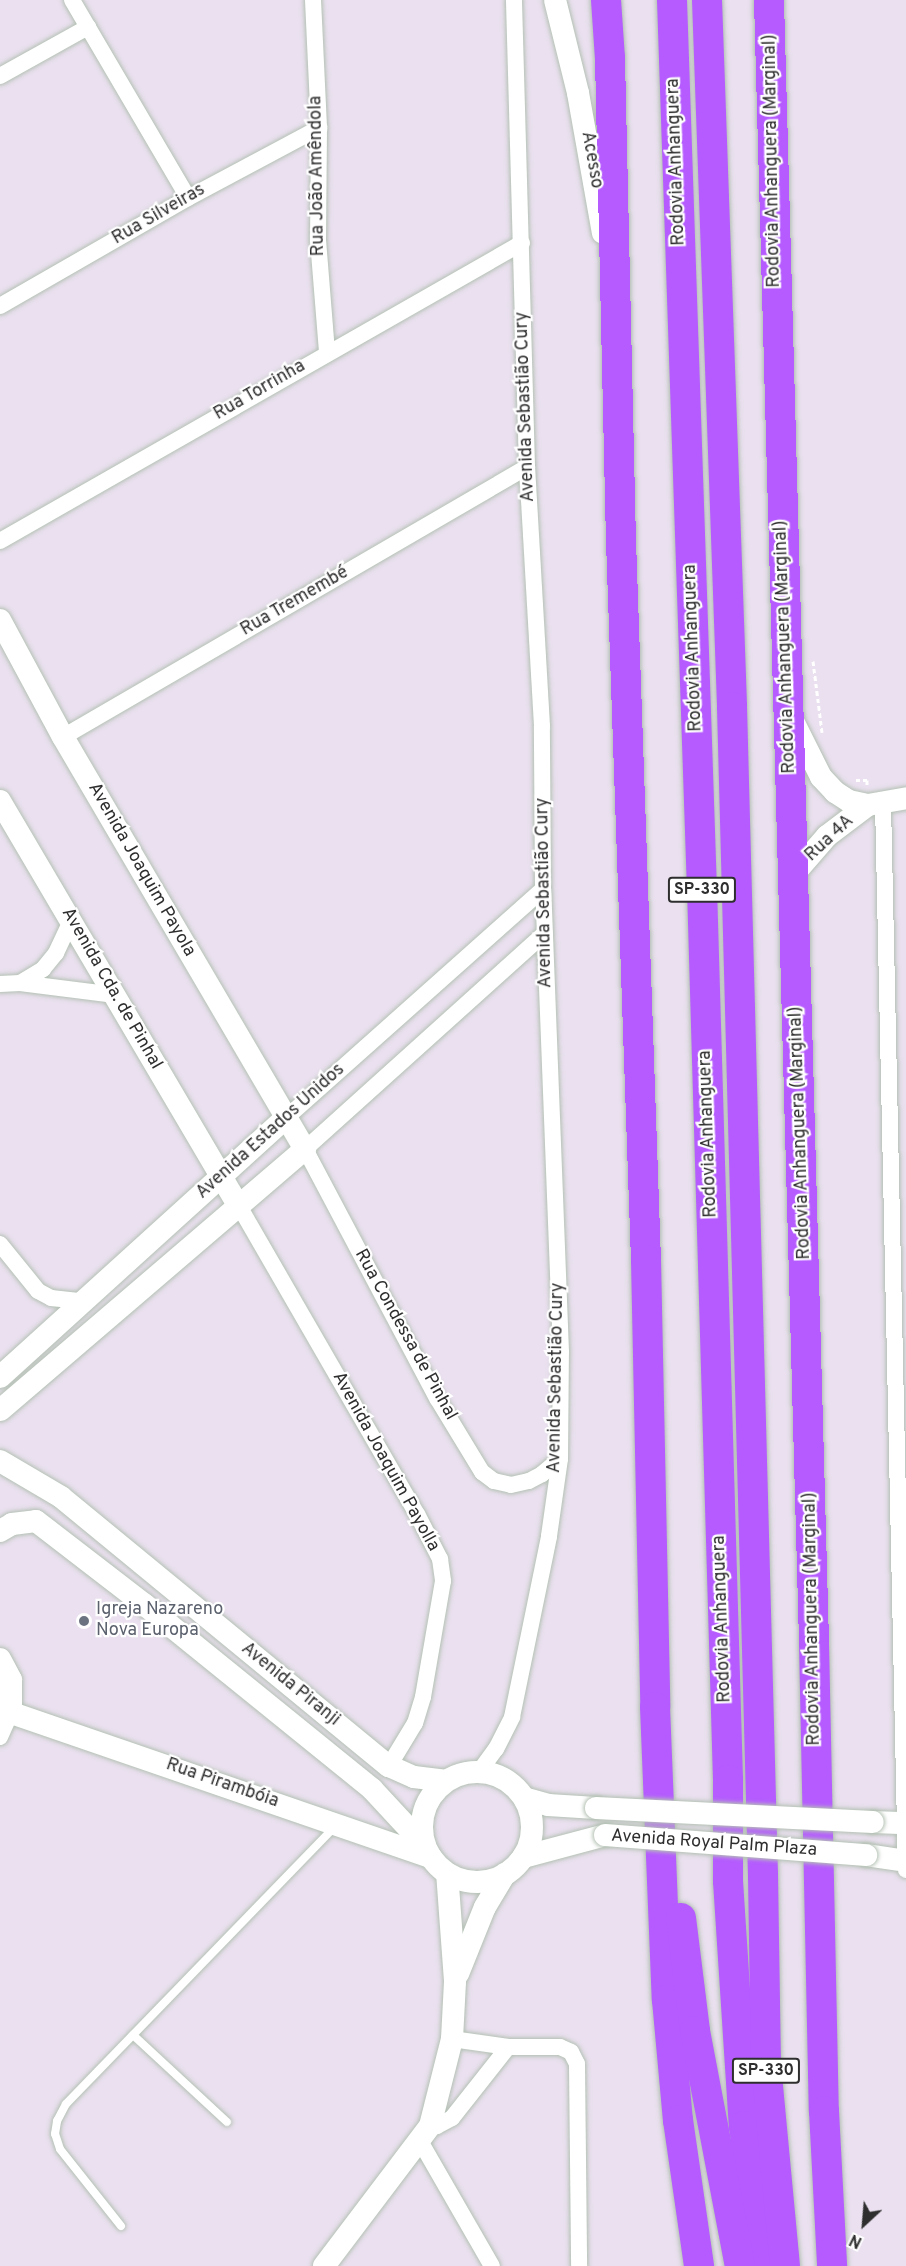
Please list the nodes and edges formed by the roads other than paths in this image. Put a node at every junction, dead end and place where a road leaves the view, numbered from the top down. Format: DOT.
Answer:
graph roads {
  1 [pos="72,0"];
  2 [pos="313,0"];
  3 [pos="514,0"];
  4 [pos="555,0"];
  5 [pos="606,0"];
  6 [pos="672,0"];
  7 [pos="707,0"];
  8 [pos="769,0"];
  9 [pos="88,27"];
  10 [pos="0,76"];
  11 [pos="319,128"];
  12 [pos="188,198"];
  13 [pos="522,243"];
  14 [pos="0,306"];
  15 [pos="616,323"];
  16 [pos="327,352"];
  17 [pos="526,467"];
  18 [pos="0,541"];
  19 [pos="0,620"];
  20 [pos="789,710"];
  21 [pos="63,737"];
  22 [pos="906,798"];
  23 [pos="0,801"];
  24 [pos="875,804"];
  25 [pos="794,874"];
  26 [pos="543,889"];
  27 [pos="71,921"];
  28 [pos="545,933"];
  29 [pos="20,983"];
  30 [pos="0,984"];
  31 [pos="115,995"];
  32 [pos="286,1118"];
  33 [pos="304,1149"];
  34 [pos="220,1178"];
  35 [pos="239,1206"];
  36 [pos="0,1244"];
  37 [pos="81,1301"];
  38 [pos="0,1377"];
  39 [pos="0,1410"];
  40 [pos="560,1459"];
  41 [pos="0,1461"];
  42 [pos="902,1497"];
  43 [pos="0,1531"];
  44 [pos="0,1659"];
  45 [pos="904,1663"];
  46 [pos="655,1707"];
  47 [pos="6,1711"];
  48 [pos="0,1737"];
  49 [pos="388,1766"];
  50 [pos="479,1772"];
  51 [pos="445,1781"];
  52 [pos="524,1798"];
  53 [pos="905,1823"];
  54 [pos="337,1824"];
  55 [pos="523,1857"];
  56 [pos="435,1859"];
  57 [pos="906,1861"];
  58 [pos="906,1870"];
  59 [pos="505,1874"];
  60 [pos="455,1981"];
  61 [pos="133,2035"];
  62 [pos="452,2039"];
  63 [pos="508,2048"];
  64 [pos="228,2122"];
  65 [pos="425,2134"];
  66 [pos="121,2226"];
  67 [pos="324,2266"];
  68 [pos="492,2266"];
  69 [pos="579,2266"];
  70 [pos="699,2266"];
  71 [pos="740,2266"];
  72 [pos="762,2266"];
  73 [pos="785,2266"];
  74 [pos="832,2266"];
  1 -- 9 [label="street"];
  2 -- 11 [label="street, Rua João Amêndola"];
  3 -- 13 [label="street, Avenida Sebastião Cury"];
  4 -- 15 [label="street, Acesso"];
  5 -- 15 [label="highway"];
  6 -- 72 [label="highway, Rodovia Anhanguera / SP-330"];
  7 -- 73 [label="highway, Rodovia Anhanguera / SP-330"];
  8 -- 20 [label="highway, Rodovia Anhanguera (Marginal)"];
  9 -- 10 [label="street"];
  9 -- 12 [label="street"];
  11 -- 12 [label="street, Rua Silveiras"];
  11 -- 16 [label="street, Rua João Amêndola"];
  12 -- 14 [label="street, Rua Silveiras"];
  13 -- 16 [label="street, Rua Torrinha"];
  13 -- 17 [label="street, Avenida Sebastião Cury"];
  15 -- 46 [label="highway"];
  16 -- 18 [label="street, Rua Torrinha"];
  17 -- 21 [label="street, Rua Tremembé"];
  17 -- 26 [label="street, Avenida Sebastião Cury"];
  19 -- 21 [label="street, Avenida Joaquim Payola"];
  20 -- 24 [label="street, Rua 4A"];
  20 -- 25 [label="highway, Rodovia Anhanguera (Marginal)"];
  21 -- 32 [label="street, Avenida Joaquim Payola"];
  22 -- 24 [label="street, Rua 4A"];
  23 -- 27 [label="street, Avenida Cda. de Pinhal"];
  24 -- 25 [label="street, Rua 4A"];
  24 -- 42 [label="street"];
  25 -- 74 [label="highway, Rodovia Anhanguera (Marginal)"];
  26 -- 28 [label="street, Avenida Sebastião Cury"];
  26 -- 32 [label="street, Avenida Estados Unidos"];
  27 -- 29 [label="street"];
  27 -- 31 [label="street, Avenida Cda. de Pinhal"];
  28 -- 33 [label="street, Avenida Estados Unidos"];
  28 -- 40 [label="street, Avenida Sebastião Cury"];
  29 -- 30 [label="street"];
  29 -- 31 [label="street"];
  31 -- 34 [label="street, Avenida Cda. de Pinhal"];
  32 -- 33 [label="street, Rua Condessa de Pinhal"];
  32 -- 34 [label="street, Avenida Estados Unidos"];
  33 -- 35 [label="street, Avenida Estados Unidos"];
  33 -- 40 [label="street, Rua Condessa de Pinhal"];
  34 -- 35 [label="street, Avenida Joaquim Payolla"];
  34 -- 37 [label="street, Avenida Estados Unidos"];
  35 -- 39 [label="street, Avenida Estados Unidos"];
  35 -- 49 [label="street, Avenida Joaquim Payolla"];
  36 -- 37 [label="street"];
  37 -- 38 [label="street, Avenida Estados Unidos"];
  40 -- 50 [label="street, Avenida Sebastião Cury"];
  41 -- 49 [label="street, Avenida Piranji"];
  42 -- 45 [label="street"];
  43 -- 56 [label="street, Avenida Piranji"];
  44 -- 47 [label="street"];
  45 -- 53 [label="street"];
  46 -- 70 [label="highway"];
  46 -- 71 [label="highway"];
  47 -- 48 [label="street"];
  47 -- 54 [label="street, Rua Pirambóia"];
  49 -- 51 [label="street, Avenida Piranji"];
  50 -- 51 [label="street"];
  50 -- 52 [label="street"];
  51 -- 56 [label="street"];
  52 -- 53 [label="street, Avenida Royal Palm Plaza, bridge"];
  52 -- 55 [label="street"];
  53 -- 57 [label="street"];
  54 -- 56 [label="street, Rua Pirambóia"];
  54 -- 61 [label="lane"];
  55 -- 57 [label="street, Avenida Royal Palm Plaza, bridge"];
  55 -- 59 [label="street"];
  56 -- 59 [label="street"];
  56 -- 60 [label="street"];
  57 -- 58 [label="street"];
  59 -- 60 [label="street"];
  60 -- 62 [label="street"];
  61 -- 64 [label="lane"];
  61 -- 66 [label="lane"];
  62 -- 63 [label="street"];
  62 -- 65 [label="street"];
  63 -- 65 [label="street"];
  63 -- 69 [label="street"];
  65 -- 67 [label="street"];
  65 -- 68 [label="street"];
}
